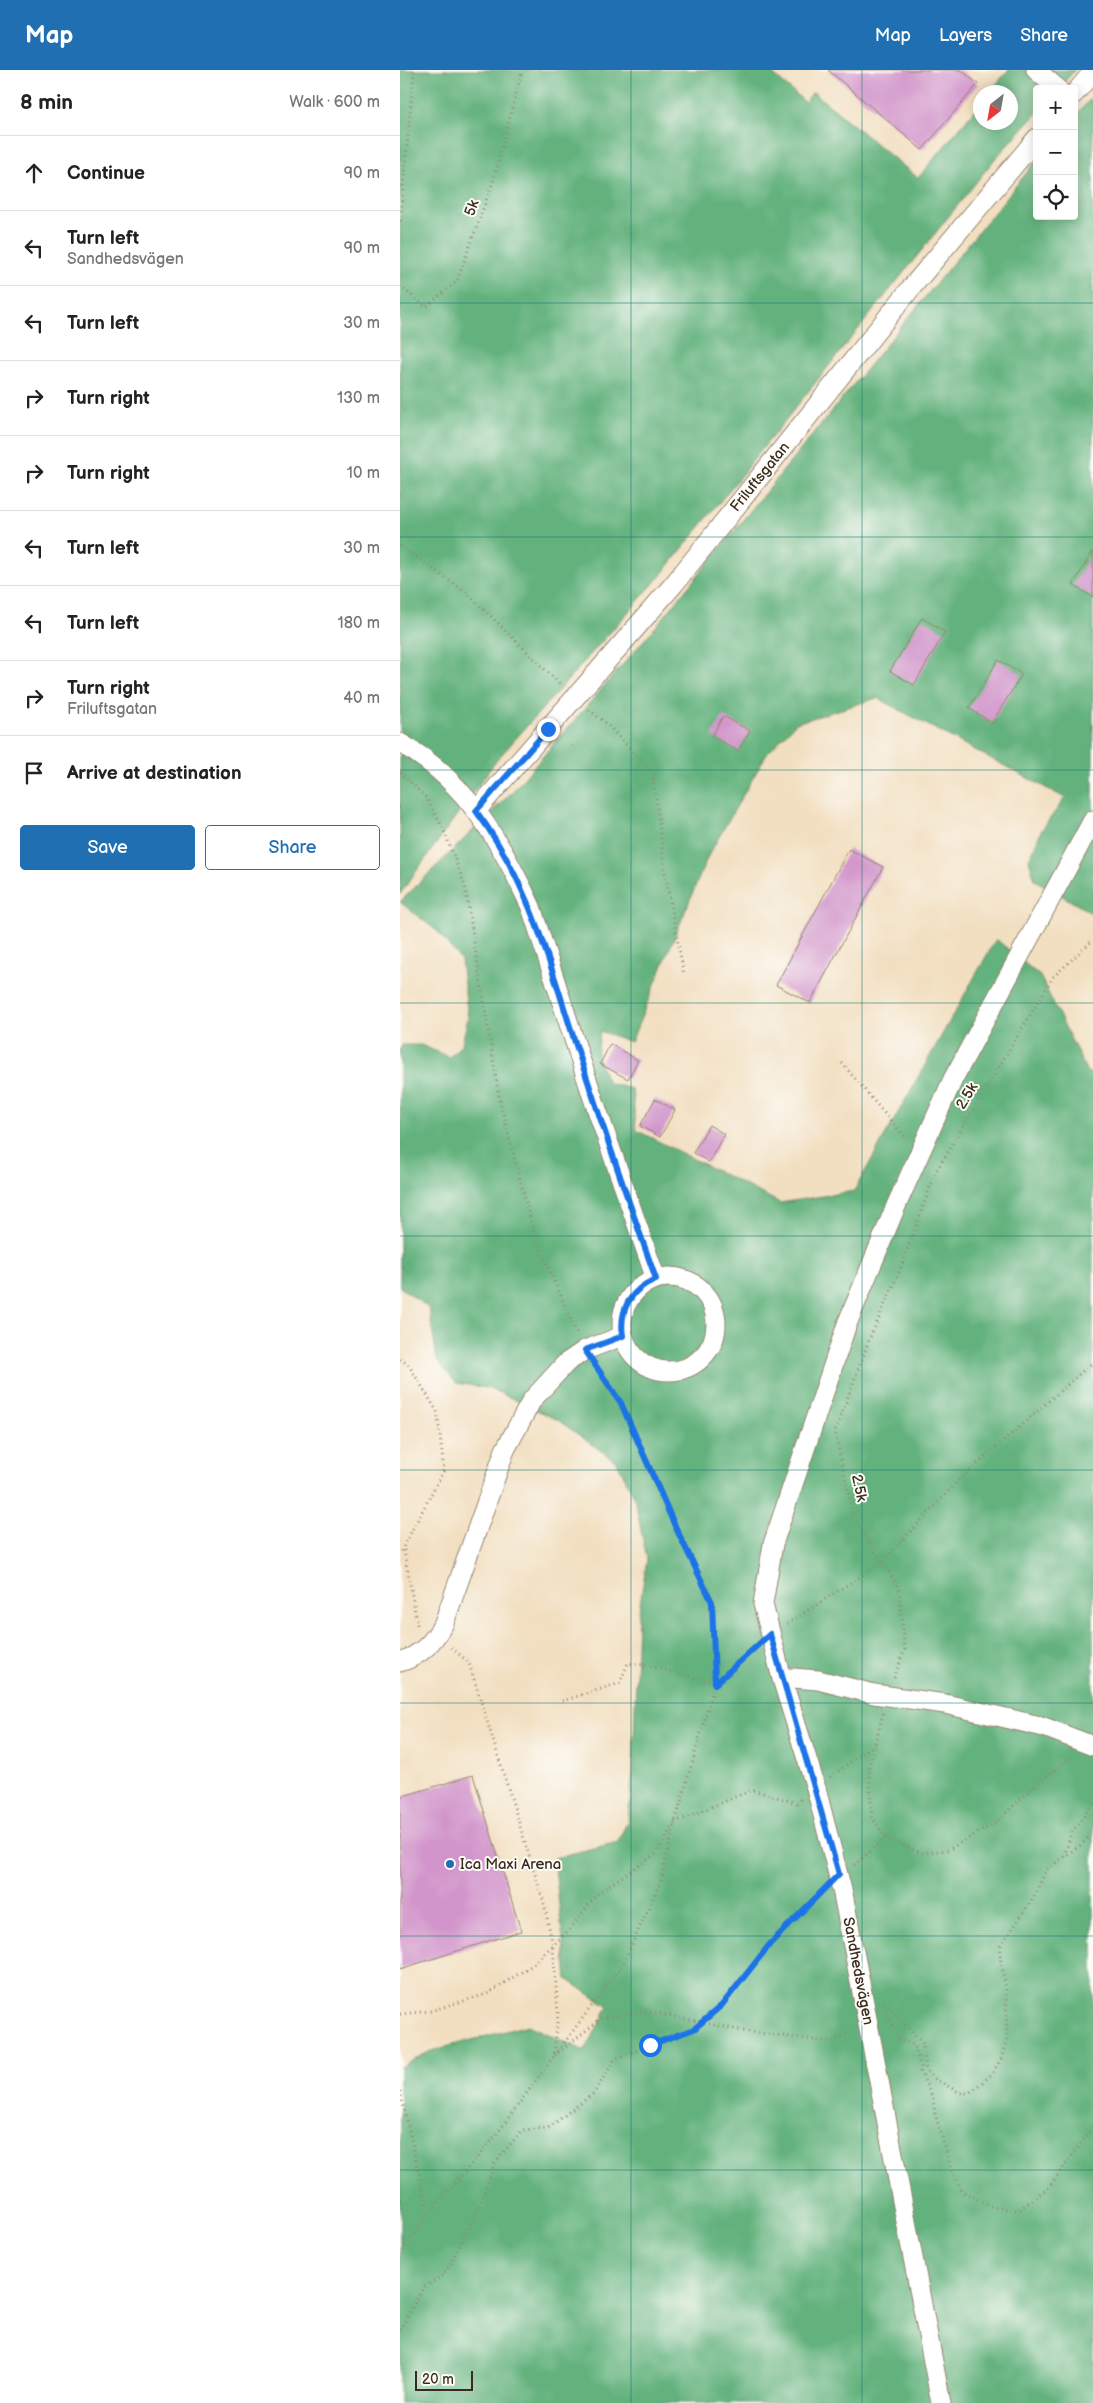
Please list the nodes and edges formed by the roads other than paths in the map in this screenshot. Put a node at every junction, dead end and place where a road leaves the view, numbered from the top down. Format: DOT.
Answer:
graph roads {
  1 [pos="1036,70"];
  2 [pos="1093,72"];
  3 [pos="1053,85"];
  4 [pos="1078,89"];
  5 [pos="1033,143"];
  6 [pos="400,743"];
  7 [pos="476,811"];
  8 [pos="1093,820"];
  9 [pos="656,1279"];
  10 [pos="623,1336"];
  11 [pos="400,1662"];
  12 [pos="782,1679"];
  13 [pos="1090,1745"];
  14 [pos="941,2403"];
  1 -- 3 [label="street"];
  2 -- 4 [label="street"];
  5 -- 7 [label="street, Friluftsgatan"];
  6 -- 7 [label="street"];
  7 -- 9 [label="street"];
  8 -- 12 [label="street, Sandhedsvägen"];
  9 -- 10 [label="street"];
  9 -- 10 [label="street"];
  10 -- 11 [label="street"];
  12 -- 13 [label="street"];
  12 -- 14 [label="street, Sandhedsvägen"];
}
